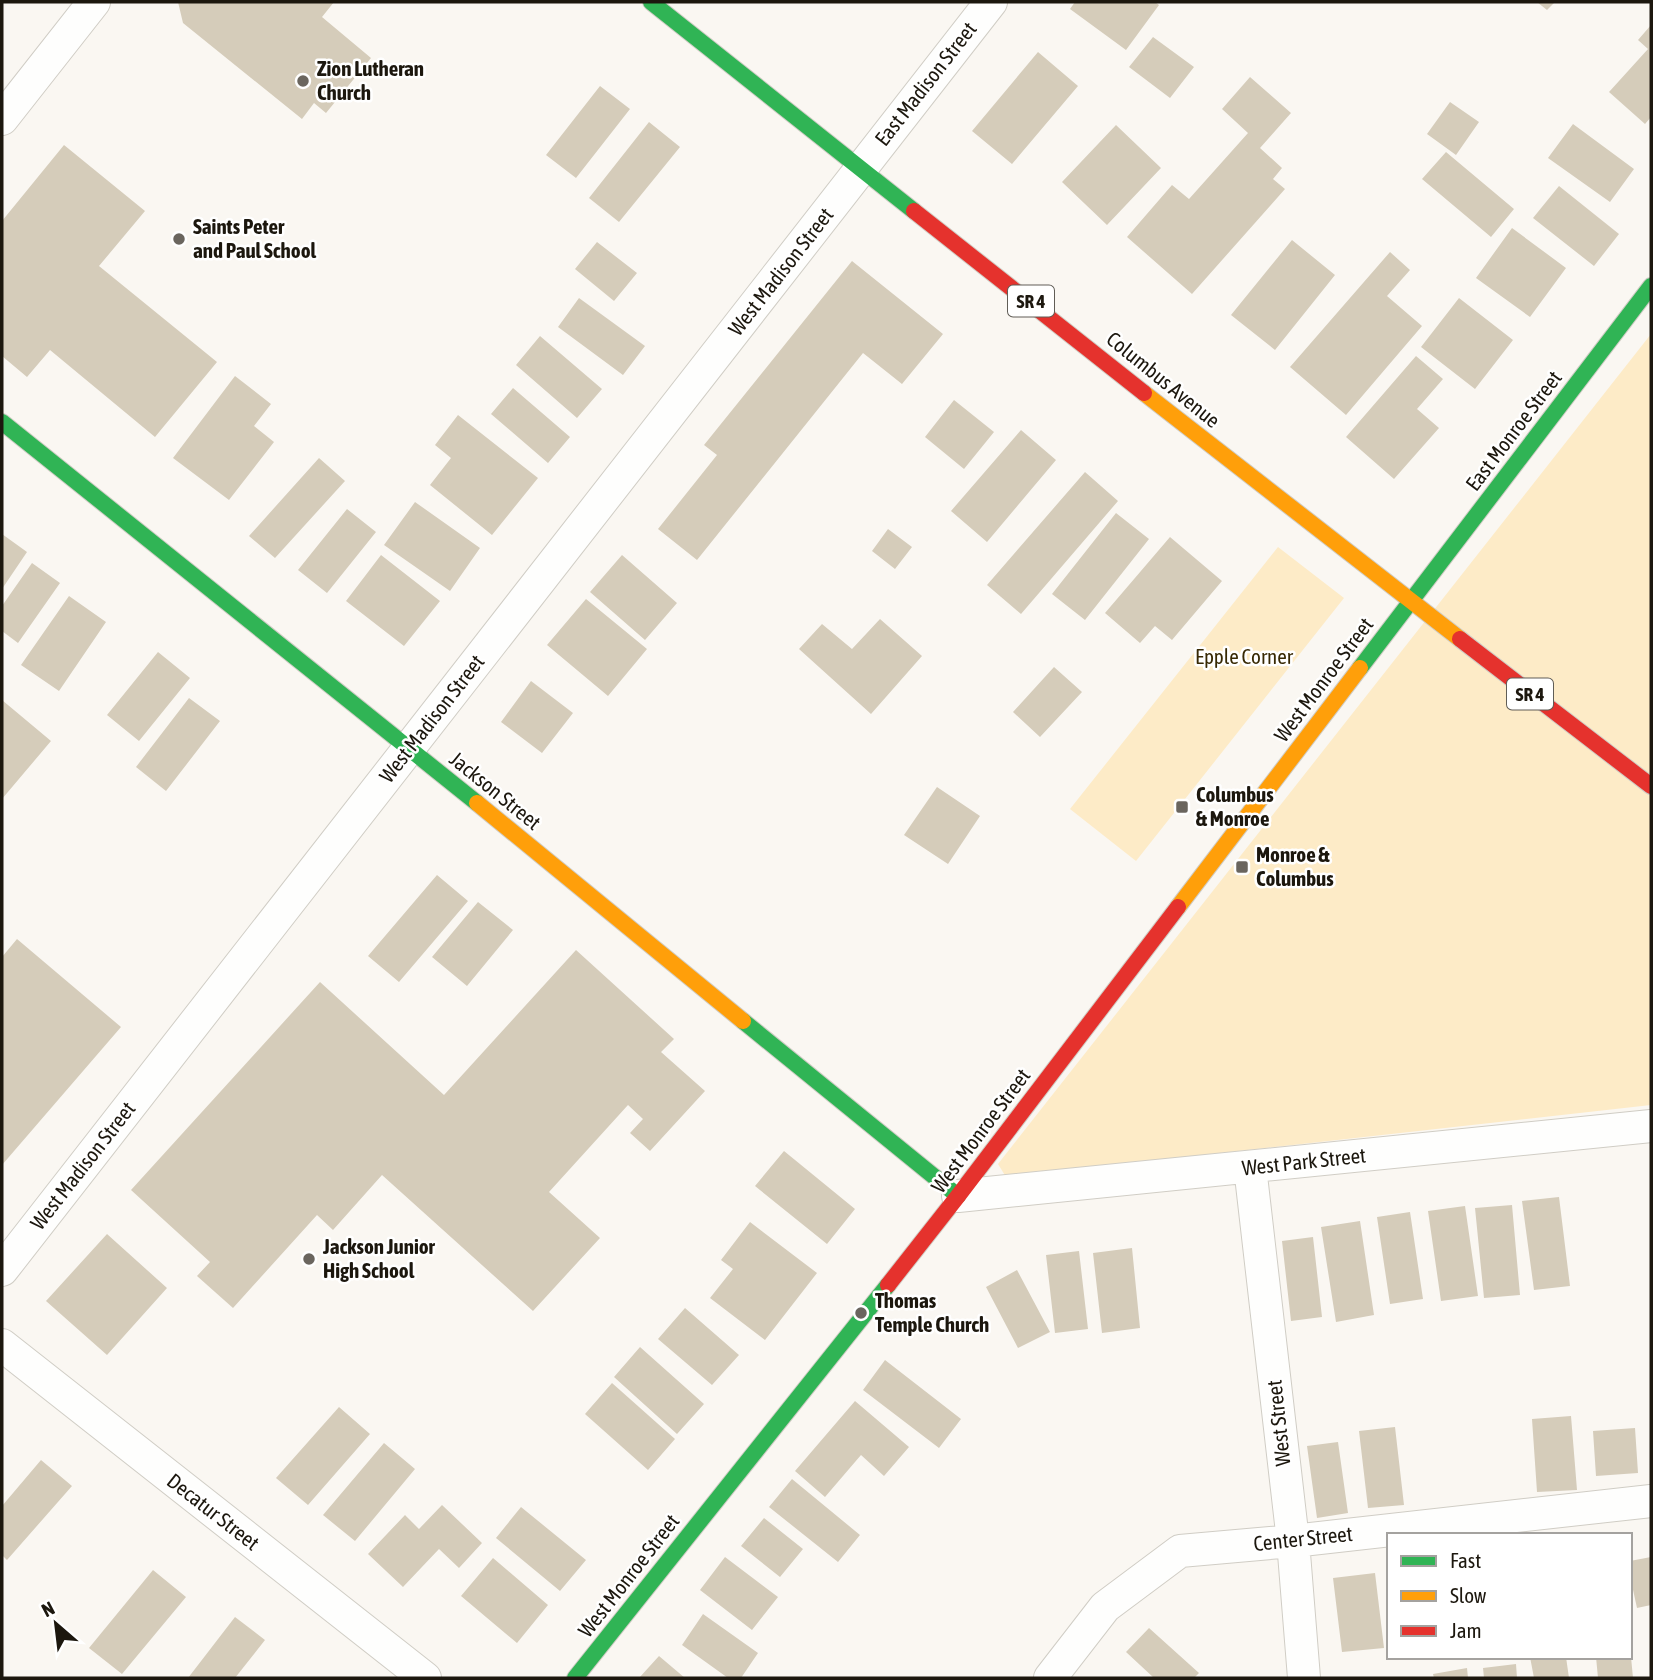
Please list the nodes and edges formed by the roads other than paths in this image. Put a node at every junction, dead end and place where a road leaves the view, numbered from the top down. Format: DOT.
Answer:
graph roads {
  1 [pos="94,2"];
  2 [pos="651,2"];
  3 [pos="990,2"];
  4 [pos="2,119"];
  5 [pos="862,167"];
  6 [pos="1651,286"];
  7 [pos="2,422"];
  8 [pos="1410,601"];
  9 [pos="409,748"];
  10 [pos="1651,786"];
  11 [pos="1651,1126"];
  12 [pos="1250,1167"];
  13 [pos="957,1196"];
  14 [pos="2,1270"];
  15 [pos="2,1345"];
  16 [pos="1651,1502"];
  17 [pos="1293,1541"];
  18 [pos="425,1678"];
  19 [pos="575,1678"];
  20 [pos="1050,1678"];
  21 [pos="1304,1678"];
  1 -- 4 [label="street"];
  2 -- 5 [label="main road, Columbus Avenue / SR 4"];
  3 -- 5 [label="street, East Madison Street"];
  5 -- 8 [label="main road, Columbus Avenue / SR 4"];
  5 -- 9 [label="street, West Madison Street"];
  6 -- 8 [label="main road, East Monroe Street"];
  7 -- 9 [label="main road, Jackson Street"];
  8 -- 10 [label="main road, Columbus Avenue / SR 4"];
  8 -- 13 [label="main road, West Monroe Street"];
  9 -- 13 [label="main road, Jackson Street"];
  9 -- 14 [label="street, West Madison Street"];
  11 -- 12 [label="street, West Park Street"];
  12 -- 13 [label="street, West Park Street"];
  12 -- 17 [label="street, West Street"];
  13 -- 19 [label="main road, West Monroe Street"];
  15 -- 18 [label="street, Decatur Street"];
  16 -- 17 [label="street, Center Street"];
  17 -- 20 [label="street, Center Street"];
  17 -- 21 [label="street, West Street"];
}
